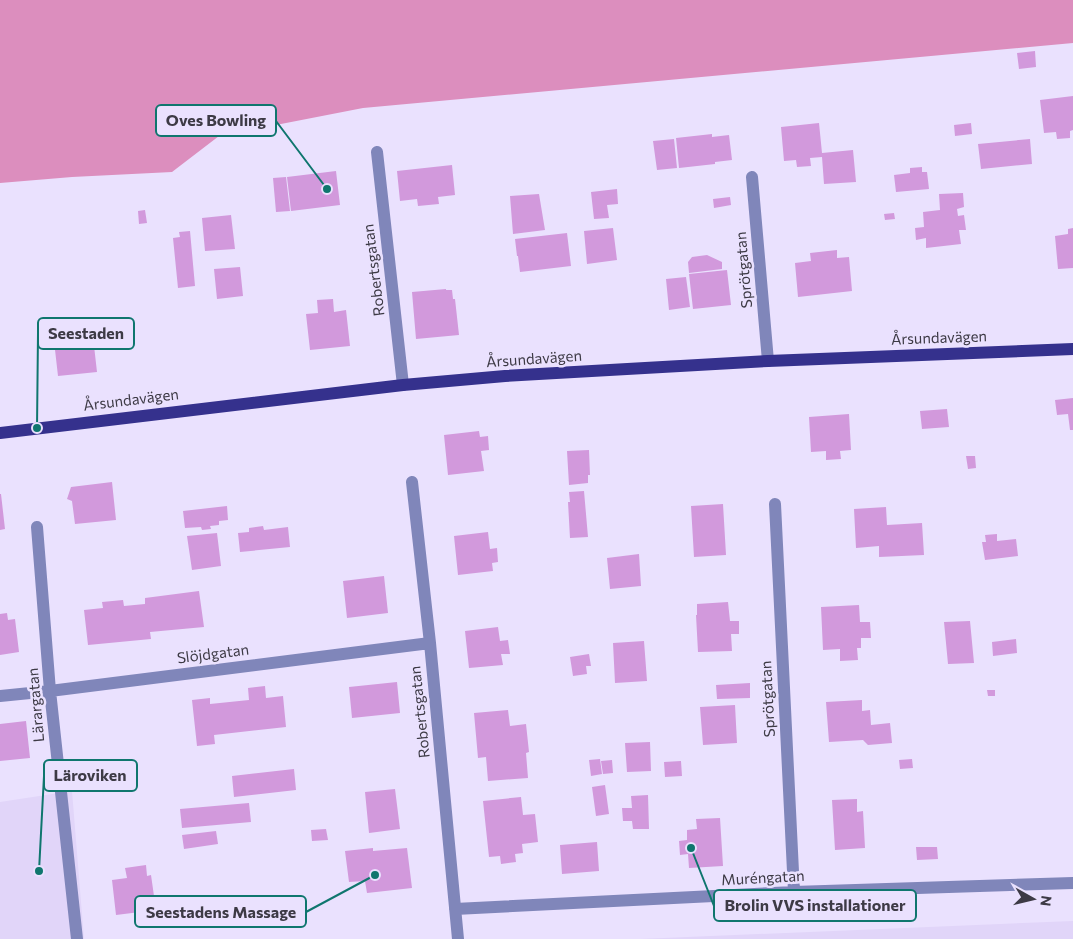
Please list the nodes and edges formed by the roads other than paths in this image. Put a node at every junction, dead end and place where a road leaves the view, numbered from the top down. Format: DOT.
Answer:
graph roads {
  1 [pos="377,152"];
  2 [pos="752,177"];
  3 [pos="1073,349"];
  4 [pos="768,361"];
  5 [pos="403,385"];
  6 [pos="0,433"];
  7 [pos="412,482"];
  8 [pos="775,504"];
  9 [pos="38,527"];
  10 [pos="430,643"];
  11 [pos="50,691"];
  12 [pos="0,696"];
  13 [pos="1073,883"];
  14 [pos="794,892"];
  15 [pos="455,909"];
  16 [pos="77,939"];
  17 [pos="458,939"];
  1 -- 5 [label="street, Robertsgatan"];
  2 -- 4 [label="street, Sprötgatan"];
  3 -- 4 [label="main road, Årsundavägen"];
  4 -- 5 [label="main road, Årsundavägen"];
  5 -- 6 [label="main road, Årsundavägen"];
  7 -- 10 [label="street, Robertsgatan"];
  8 -- 14 [label="street, Sprötgatan"];
  9 -- 11 [label="street, Lärargatan"];
  10 -- 11 [label="street, Slöjdgatan"];
  10 -- 15 [label="street, Robertsgatan"];
  11 -- 12 [label="street, Slöjdgatan"];
  11 -- 16 [label="street, Lärargatan"];
  13 -- 14 [label="street, Muréngatan"];
  14 -- 15 [label="street, Muréngatan"];
  15 -- 17 [label="street, Robertsgatan"];
}
